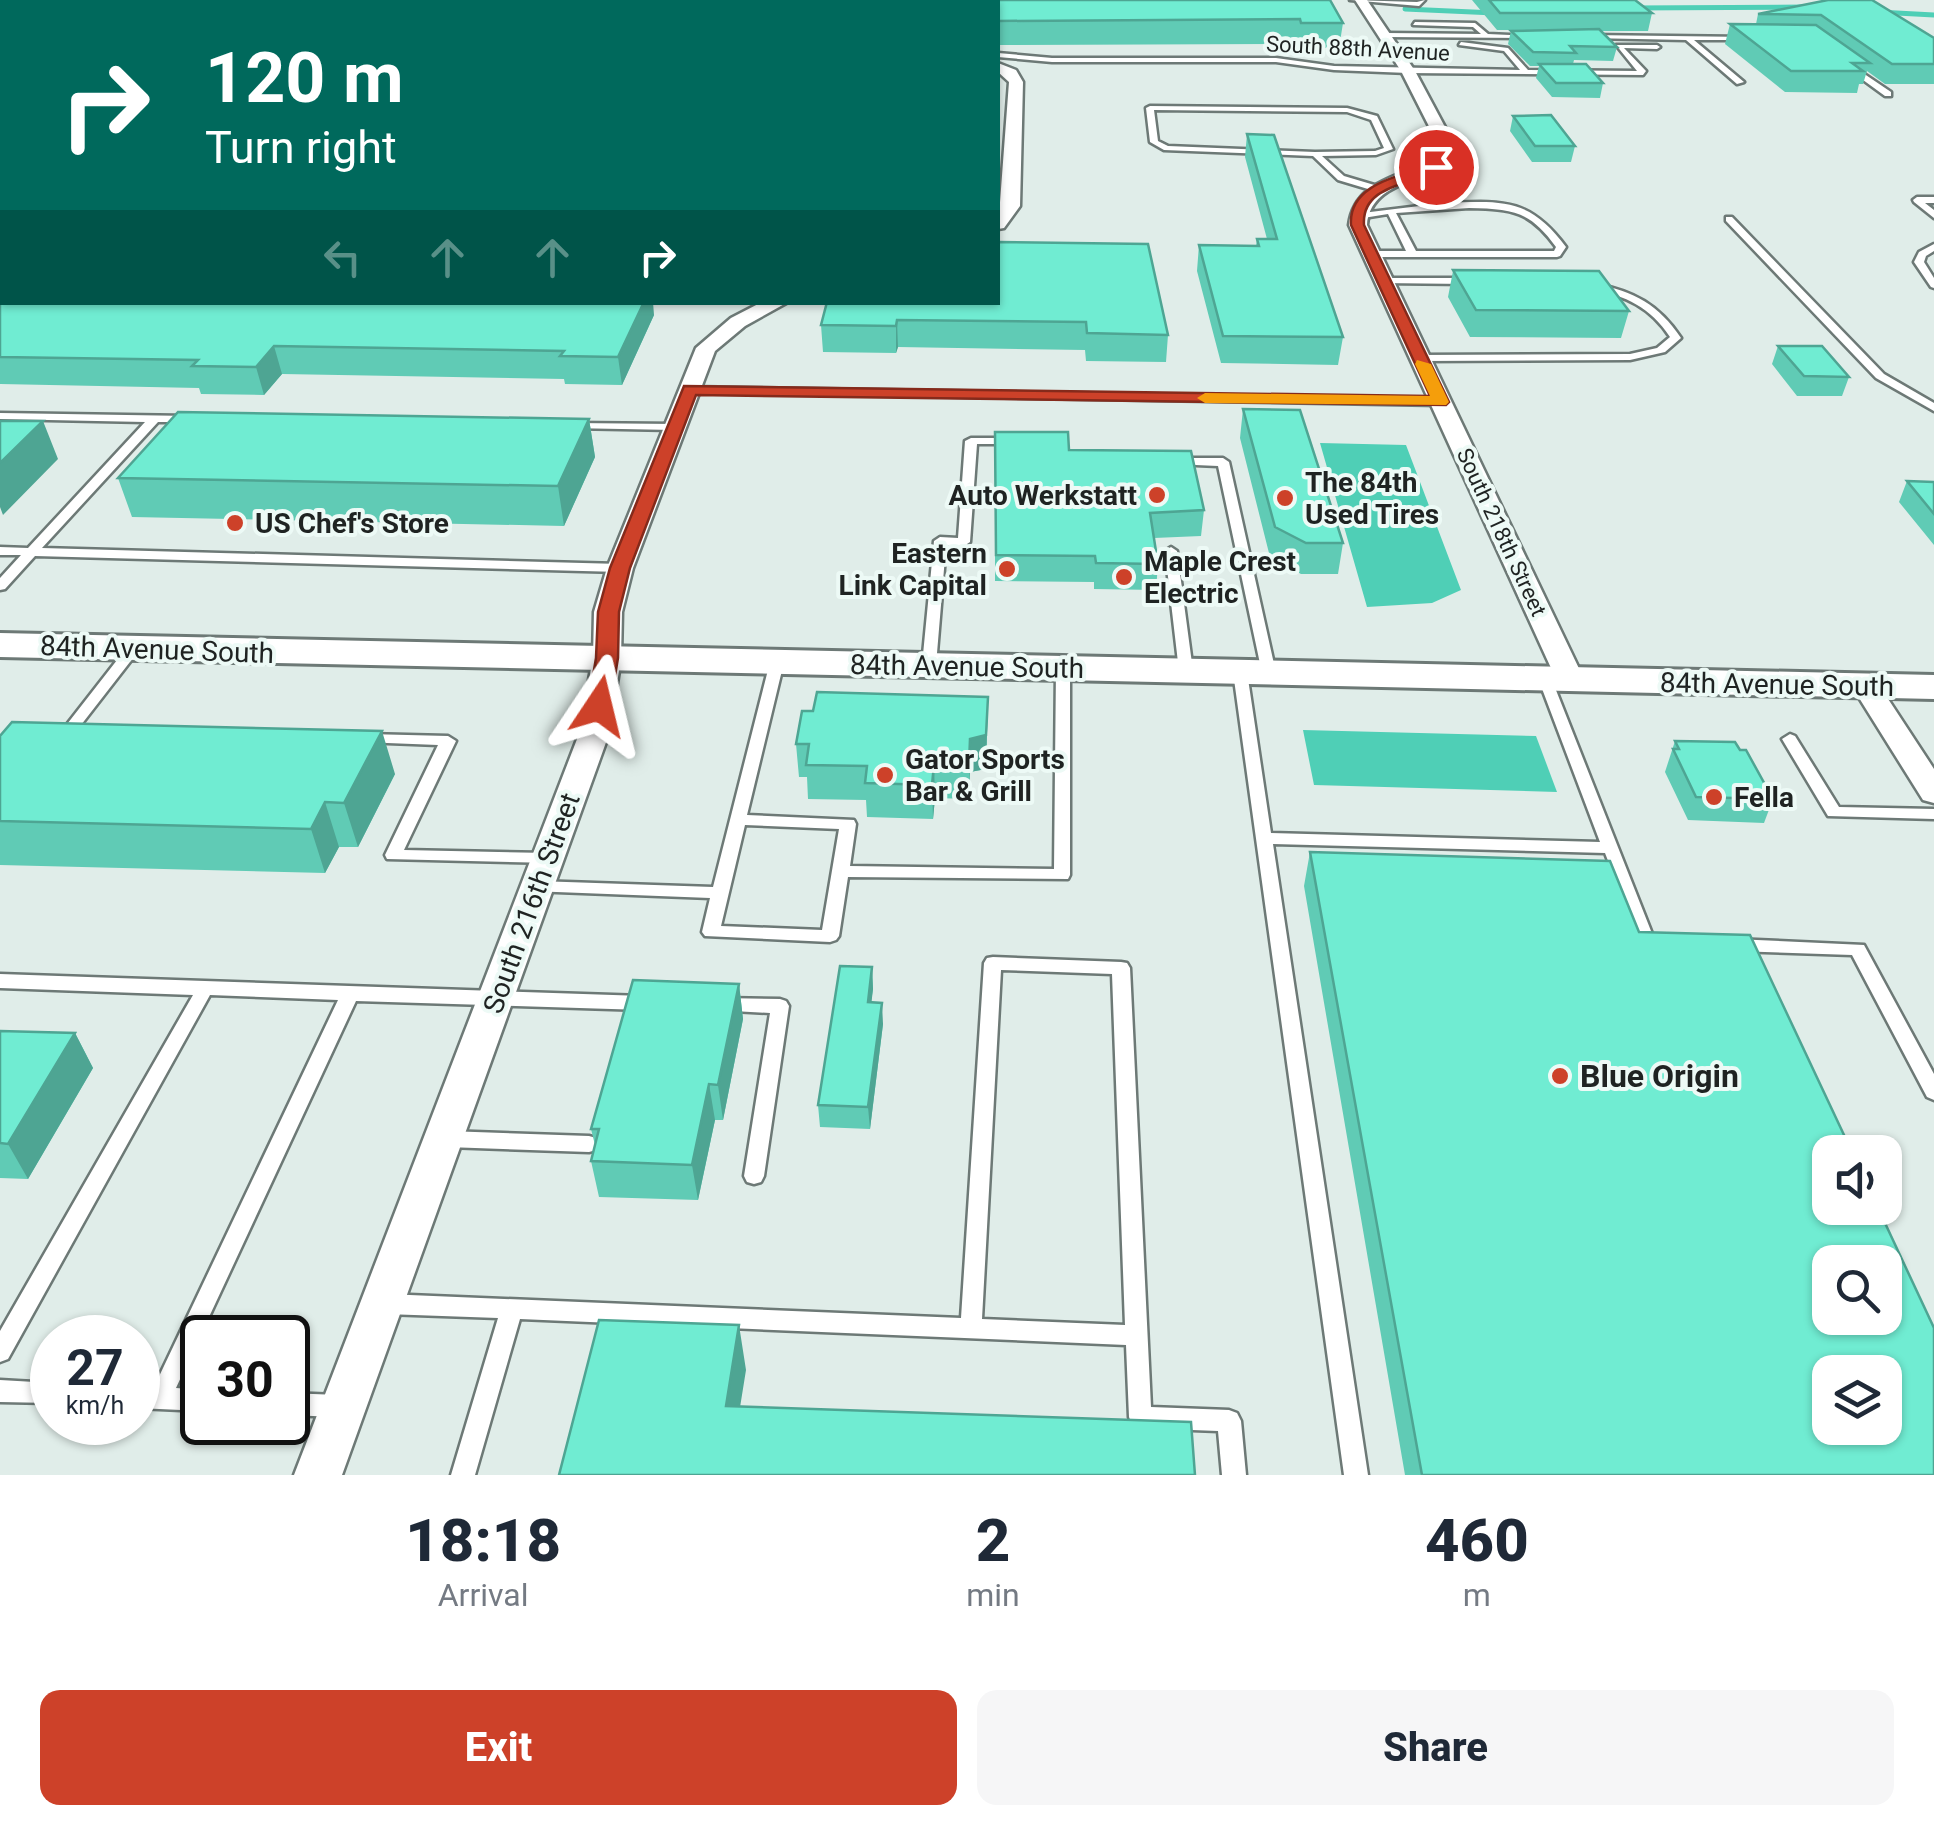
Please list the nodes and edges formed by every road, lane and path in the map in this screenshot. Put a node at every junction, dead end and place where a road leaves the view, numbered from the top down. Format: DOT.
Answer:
graph roads {
  1 [pos="1358,0"];
  2 [pos="1422,0"];
  3 [pos="1415,24"];
  4 [pos="1386,34"];
  5 [pos="1432,35"];
  6 [pos="1486,36"];
  7 [pos="1541,36"];
  8 [pos="1578,36"];
  9 [pos="1688,38"];
  10 [pos="1760,38"];
  11 [pos="1657,47"];
  12 [pos="1000,56"];
  13 [pos="1843,61"];
  14 [pos="1000,68"];
  15 [pos="1408,71"];
  16 [pos="1526,72"];
  17 [pos="1740,82"];
  18 [pos="1888,94"];
  19 [pos="1315,154"];
  20 [pos="1378,189"];
  21 [pos="1004,192"];
  22 [pos="1934,200"];
  23 [pos="1391,210"];
  24 [pos="1934,214"];
  25 [pos="1357,216"];
  26 [pos="1729,219"];
  27 [pos="1000,222"];
  28 [pos="1934,247"];
  29 [pos="1372,254"];
  30 [pos="1413,255"];
  31 [pos="1384,281"];
  32 [pos="1480,281"];
  33 [pos="1934,284"];
  34 [pos="1586,286"];
  35 [pos="772,305"];
  36 [pos="1420,358"];
  37 [pos="690,390"];
  38 [pos="1440,402"];
  39 [pos="1934,408"];
  40 [pos="0,416"];
  41 [pos="154,418"];
  42 [pos="212,420"];
  43 [pos="559,425"];
  44 [pos="674,427"];
  45 [pos="1036,441"];
  46 [pos="1154,462"];
  47 [pos="0,552"];
  48 [pos="31,552"];
  49 [pos="1170,552"];
  50 [pos="620,568"];
  51 [pos="0,586"];
  52 [pos="0,645"];
  53 [pos="133,648"];
  54 [pos="607,658"];
  55 [pos="777,662"];
  56 [pos="929,665"];
  57 [pos="1063,668"];
  58 [pos="1186,671"];
  59 [pos="1254,672"];
  60 [pos="1557,679"];
  61 [pos="1865,686"];
  62 [pos="1934,687"];
  63 [pos="89,732"];
  64 [pos="348,738"];
  65 [pos="1790,739"];
  66 [pos="1934,793"];
  67 [pos="1934,814"];
  68 [pos="738,820"];
  69 [pos="1264,838"];
  70 [pos="1611,848"];
  71 [pos="841,872"];
  72 [pos="542,873"];
  73 [pos="720,893"];
  74 [pos="1666,942"];
  75 [pos="1724,944"];
  76 [pos="0,981"];
  77 [pos="205,989"];
  78 [pos="350,994"];
  79 [pos="495,1000"];
  80 [pos="669,1003"];
  81 [pos="706,1004"];
  82 [pos="1934,1092"];
  83 [pos="443,1138"];
  84 [pos="589,1144"];
  85 [pos="754,1176"];
  86 [pos="382,1304"];
  87 [pos="512,1309"];
  88 [pos="971,1328"];
  89 [pos="1136,1334"];
  90 [pos="0,1352"];
  91 [pos="160,1376"];
  92 [pos="0,1390"];
  93 [pos="30,1392"];
  94 [pos="310,1405"];
  95 [pos="343,1407"];
  96 [pos="318,1475"];
  97 [pos="462,1475"];
  98 [pos="1234,1475"];
  99 [pos="1356,1475"];
  1 -- 2 [label="lane"];
  1 -- 4 [label="street"];
  3 -- 6 [label="lane"];
  4 -- 5 [label="lane"];
  4 -- 15 [label="street"];
  5 -- 6 [label="lane"];
  5 -- 16 [label="lane"];
  6 -- 7 [label="lane"];
  8 -- 9 [label="lane"];
  9 -- 10 [label="lane"];
  9 -- 17 [label="lane"];
  11 -- 16 [label="lane, South 88th Avenue"];
  12 -- 15 [label="lane, South 88th Avenue"];
  13 -- 18 [label="lane"];
  14 -- 21 [label="street"];
  15 -- 16 [label="lane, South 88th Avenue"];
  15 -- 20 [label="street"];
  19 -- 19 [label="lane"];
  19 -- 20 [label="lane"];
  20 -- 25 [label="street"];
  21 -- 27 [label="street"];
  22 -- 24 [label="lane"];
  23 -- 25 [label="lane"];
  23 -- 30 [label="lane"];
  23 -- 30 [label="lane"];
  25 -- 29 [label="street, South 218th Street"];
  26 -- 39 [label="lane"];
  28 -- 33 [label="lane"];
  29 -- 30 [label="lane"];
  29 -- 31 [label="street, South 218th Street"];
  31 -- 32 [label="lane"];
  31 -- 36 [label="street, South 218th Street"];
  34 -- 36 [label="lane"];
  35 -- 37 [label="street, South 216th Street"];
  36 -- 38 [label="street, South 218th Street"];
  37 -- 38 [label="lane"];
  37 -- 44 [label="street, South 216th Street"];
  38 -- 60 [label="street, South 218th Street"];
  40 -- 41 [label="lane"];
  41 -- 42 [label="lane"];
  41 -- 48 [label="lane"];
  43 -- 44 [label="lane"];
  44 -- 50 [label="street, South 216th Street"];
  45 -- 56 [label="lane"];
  46 -- 59 [label="lane"];
  47 -- 48 [label="lane"];
  48 -- 50 [label="lane"];
  48 -- 51 [label="lane"];
  49 -- 58 [label="lane"];
  50 -- 54 [label="street, South 216th Street"];
  52 -- 53 [label="main road, 84th Avenue South"];
  53 -- 54 [label="main road, 84th Avenue South"];
  53 -- 63 [label="lane"];
  54 -- 55 [label="main road, 84th Avenue South"];
  54 -- 72 [label="street, South 216th Street"];
  55 -- 56 [label="main road, 84th Avenue South"];
  55 -- 68 [label="lane"];
  56 -- 57 [label="main road, 84th Avenue South"];
  57 -- 58 [label="main road, 84th Avenue South"];
  57 -- 71 [label="lane"];
  58 -- 59 [label="main road, 84th Avenue South"];
  59 -- 60 [label="main road, 84th Avenue South"];
  59 -- 69 [label="lane"];
  60 -- 61 [label="main road, 84th Avenue South"];
  60 -- 70 [label="lane"];
  61 -- 62 [label="main road, 84th Avenue South"];
  61 -- 66 [label="street"];
  64 -- 72 [label="lane"];
  65 -- 67 [label="lane"];
  68 -- 71 [label="lane"];
  68 -- 73 [label="lane"];
  69 -- 70 [label="lane"];
  69 -- 99 [label="lane"];
  70 -- 74 [label="lane"];
  71 -- 73 [label="lane"];
  72 -- 73 [label="lane"];
  72 -- 79 [label="street, South 216th Street"];
  75 -- 82 [label="lane"];
  76 -- 77 [label="lane"];
  77 -- 78 [label="lane"];
  77 -- 90 [label="lane"];
  78 -- 79 [label="lane"];
  78 -- 91 [label="lane"];
  79 -- 80 [label="lane"];
  79 -- 83 [label="street, South 216th Street"];
  81 -- 85 [label="lane"];
  83 -- 84 [label="lane"];
  83 -- 86 [label="street, South 216th Street"];
  86 -- 87 [label="lane"];
  86 -- 95 [label="street, South 216th Street"];
  87 -- 88 [label="lane"];
  87 -- 97 [label="lane"];
  88 -- 89 [label="lane"];
  88 -- 89 [label="lane"];
  89 -- 98 [label="lane"];
  92 -- 93 [label="lane"];
  94 -- 95 [label="lane"];
  95 -- 96 [label="street, South 216th Street"];
}
